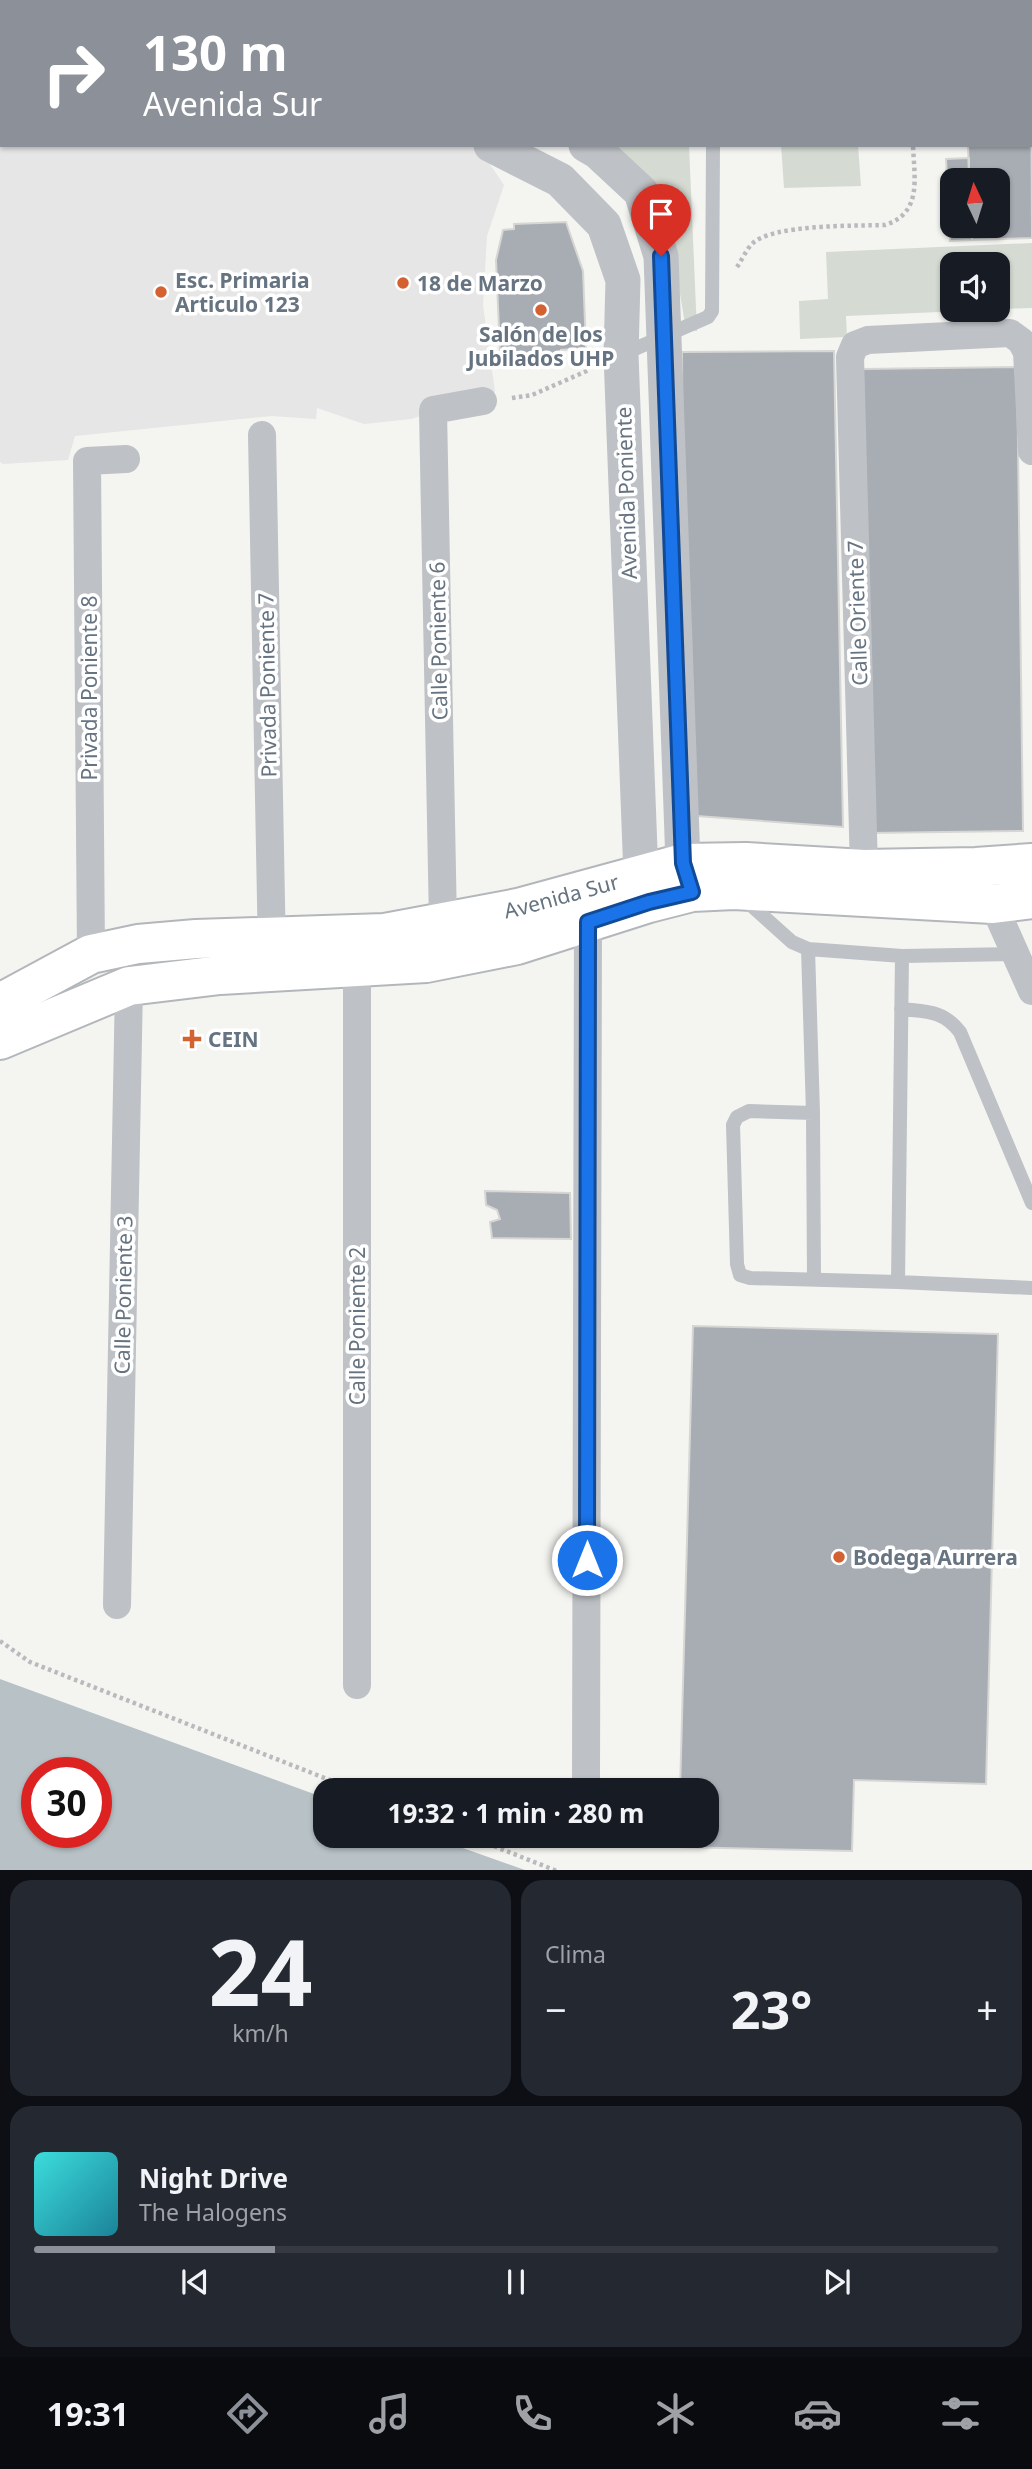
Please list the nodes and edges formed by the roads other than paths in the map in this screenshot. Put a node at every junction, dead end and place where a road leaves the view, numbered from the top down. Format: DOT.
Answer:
graph roads {
  1 [pos="503,147"];
  2 [pos="713,147"];
  3 [pos="572,159"];
  4 [pos="664,336"];
  5 [pos="621,355"];
  6 [pos="484,401"];
  7 [pos="262,435"];
  8 [pos="1032,451"];
  9 [pos="126,459"];
  10 [pos="1032,863"];
  11 [pos="976,867"];
  12 [pos="864,869"];
  13 [pos="687,878"];
  14 [pos="645,889"];
  15 [pos="734,890"];
  16 [pos="1032,899"];
  17 [pos="993,904"];
  18 [pos="588,922"];
  19 [pos="443,923"];
  20 [pos="808,949"];
  21 [pos="91,954"];
  22 [pos="272,954"];
  23 [pos="1015,954"];
  24 [pos="902,956"];
  25 [pos="357,968"];
  26 [pos="129,986"];
  27 [pos="1032,991"];
  28 [pos="0,1003"];
  29 [pos="901,1009"];
  30 [pos="0,1040"];
  31 [pos="813,1113"];
  32 [pos="1032,1203"];
  33 [pos="814,1279"];
  34 [pos="898,1282"];
  35 [pos="1032,1288"];
  36 [pos="117,1605"];
  37 [pos="357,1685"];
  38 [pos="586,1778"];
  1 -- 3 [label="street, Avenida Poniente"];
  2 -- 4 [label="lane"];
  3 -- 4 [label="street, Avenida Poniente"];
  3 -- 5 [label="street, Avenida Poniente"];
  4 -- 5 [label="lane"];
  4 -- 13 [label="street, Avenida Poniente"];
  5 -- 14 [label="street, Avenida Poniente"];
  6 -- 19 [label="street, Calle Poniente 6"];
  7 -- 22 [label="street, Privada Poniente 7"];
  8 -- 12 [label="street, Calle Oriente 7"];
  9 -- 21 [label="street, Privada Poniente 8"];
  10 -- 11 [label="main road, Avenida Sur"];
  11 -- 12 [label="main road, Avenida Sur"];
  11 -- 17 [label="street"];
  12 -- 13 [label="main road, Avenida Sur"];
  13 -- 14 [label="main road, Avenida Sur"];
  13 -- 15 [label="main road, Avenida Sur"];
  14 -- 18 [label="main road, Avenida Sur"];
  14 -- 19 [label="main road, Avenida Sur"];
  15 -- 17 [label="main road, Avenida Sur"];
  15 -- 20 [label="lane"];
  16 -- 17 [label="main road, Avenida Sur"];
  17 -- 23 [label="street"];
  18 -- 25 [label="main road, Avenida Sur"];
  18 -- 38 [label="street"];
  19 -- 22 [label="main road, Avenida Sur"];
  20 -- 24 [label="lane"];
  20 -- 31 [label="lane"];
  21 -- 22 [label="main road, Avenida Sur"];
  21 -- 28 [label="main road, Avenida Sur"];
  22 -- 25 [label="main road, Avenida Sur"];
  22 -- 26 [label="main road, Avenida Sur"];
  23 -- 24 [label="lane"];
  23 -- 27 [label="street"];
  24 -- 29 [label="lane"];
  25 -- 37 [label="street, Calle Poniente 2"];
  26 -- 30 [label="main road, Avenida Sur"];
  26 -- 36 [label="street, Calle Poniente 3"];
  29 -- 32 [label="lane"];
  29 -- 34 [label="lane"];
  31 -- 33 [label="lane"];
  31 -- 33 [label="lane"];
  33 -- 34 [label="lane"];
  34 -- 35 [label="lane"];
}
